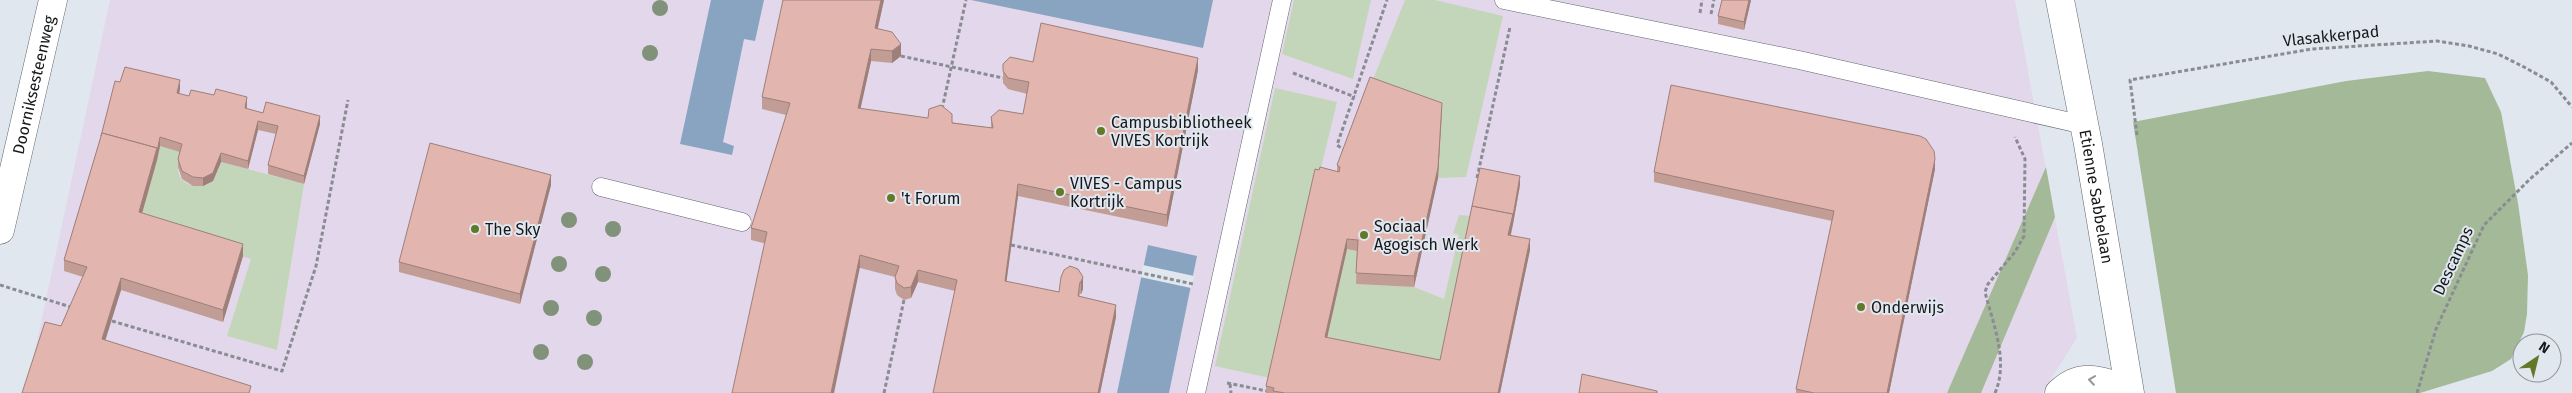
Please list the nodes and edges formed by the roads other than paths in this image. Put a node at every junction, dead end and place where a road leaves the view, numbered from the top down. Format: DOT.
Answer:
graph roads {
  1 [pos="54,0"];
  2 [pos="1282,0"];
  3 [pos="2060,0"];
  4 [pos="1510,1"];
  5 [pos="2084,125"];
  6 [pos="601,187"];
  7 [pos="742,222"];
  8 [pos="0,230"];
  9 [pos="1198,384"];
  10 [pos="2128,392"];
  11 [pos="2059,393"];
  1 -- 8 [label="street, Doorniksesteenweg"];
  2 -- 9 [label="lane"];
  3 -- 5 [label="street, Etienne Sabbelaan"];
  4 -- 5 [label="lane"];
  5 -- 10 [label="street, Etienne Sabbelaan"];
  6 -- 7 [label="lane"];
  10 -- 11 [label="street, one-way"];
}
